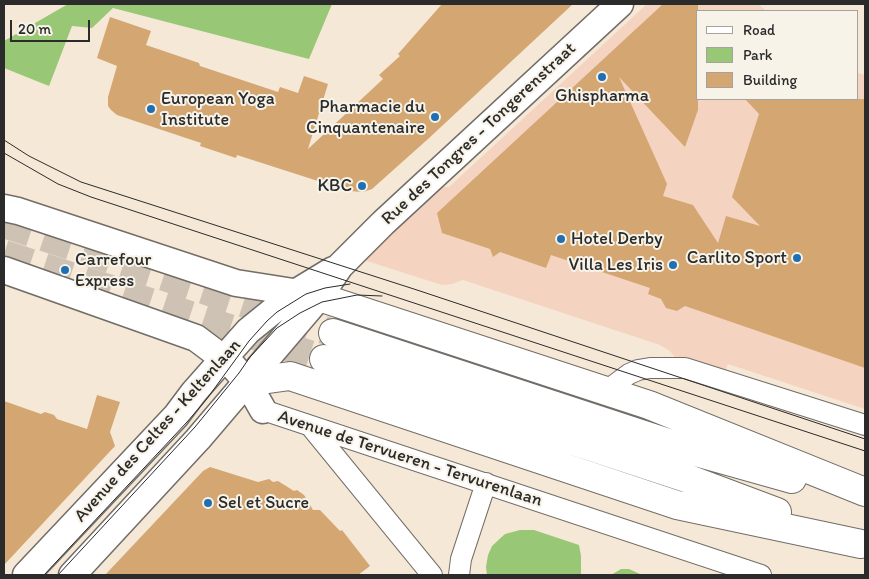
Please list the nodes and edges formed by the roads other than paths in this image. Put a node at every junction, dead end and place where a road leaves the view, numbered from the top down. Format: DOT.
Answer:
graph roads {
  1 [pos="620,4"];
  2 [pos="4,208"];
  3 [pos="4,270"];
  4 [pos="307,295"];
  5 [pos="333,333"];
  6 [pos="224,359"];
  7 [pos="324,359"];
  8 [pos="246,382"];
  9 [pos="606,391"];
  10 [pos="263,410"];
  11 [pos="865,425"];
  12 [pos="311,427"];
  13 [pos="486,483"];
  14 [pos="865,492"];
  15 [pos="865,500"];
  16 [pos="863,544"];
  17 [pos="26,575"];
  18 [pos="72,575"];
  19 [pos="432,575"];
  20 [pos="459,575"];
  21 [pos="761,575"];
  1 -- 4 [label="street, Rue des Tongres - Tongerenstraat"];
  2 -- 4 [label="street"];
  3 -- 6 [label="street, Avenue de Tervueren - Tervurenlaan"];
  4 -- 6 [label="street, Avenue des Celtes - Keltenlaan"];
  4 -- 8 [label="street, Avenue des Celtes - Keltenlaan"];
  4 -- 9 [label="highway"];
  5 -- 15 [label="highway"];
  6 -- 8 [label="street, Avenue de Tervueren - Tervurenlaan"];
  6 -- 17 [label="street, Avenue des Celtes - Keltenlaan"];
  7 -- 16 [label="highway"];
  8 -- 10 [label="street, Avenue de Tervueren - Tervurenlaan"];
  8 -- 16 [label="highway"];
  8 -- 18 [label="street, Avenue des Celtes - Keltenlaan"];
  9 -- 11 [label="street"];
  9 -- 14 [label="highway"];
  10 -- 12 [label="street, Avenue de Tervueren - Tervurenlaan"];
  12 -- 13 [label="street, Avenue de Tervueren - Tervurenlaan"];
  12 -- 19 [label="street"];
  13 -- 20 [label="street"];
  13 -- 21 [label="street, Avenue de Tervueren - Tervurenlaan"];
}
